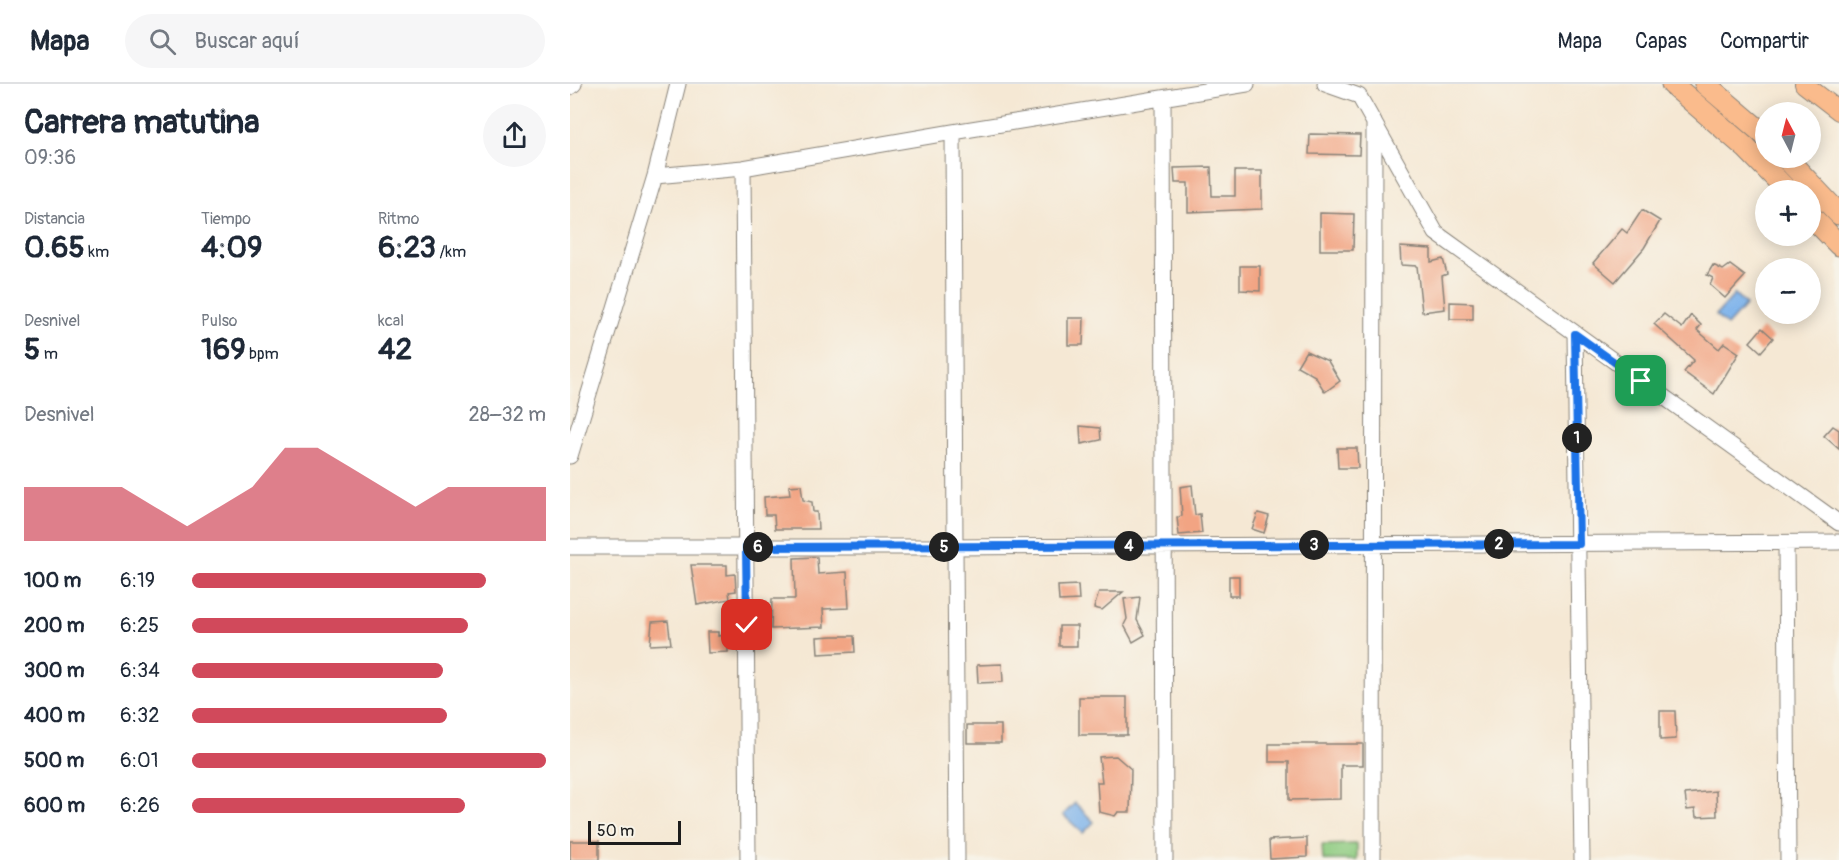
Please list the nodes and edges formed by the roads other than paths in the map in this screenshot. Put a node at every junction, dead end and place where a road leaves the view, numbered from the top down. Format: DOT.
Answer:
graph roads {
  1 [pos="574,84"];
  2 [pos="678,84"];
  3 [pos="1247,84"];
  4 [pos="1325,84"];
  5 [pos="1672,84"];
  6 [pos="1705,84"];
  7 [pos="1804,84"];
  8 [pos="570,87"];
  9 [pos="1163,98"];
  10 [pos="1839,111"];
  11 [pos="1374,122"];
  12 [pos="1755,127"];
  13 [pos="953,132"];
  14 [pos="743,168"];
  15 [pos="1795,168"];
  16 [pos="655,176"];
  17 [pos="1777,180"];
  18 [pos="1839,214"];
  19 [pos="1821,226"];
  20 [pos="1839,245"];
  21 [pos="1575,334"];
  22 [pos="570,456"];
  23 [pos="1839,523"];
  24 [pos="1839,542"];
  25 [pos="1786,543"];
  26 [pos="1579,544"];
  27 [pos="1373,545"];
  28 [pos="1165,546"];
  29 [pos="746,547"];
  30 [pos="570,548"];
  31 [pos="955,548"];
  32 [pos="748,860"];
  33 [pos="957,860"];
  34 [pos="1165,860"];
  35 [pos="1373,860"];
  36 [pos="1582,860"];
  37 [pos="1788,860"];
  1 -- 8 [label="street"];
  2 -- 16 [label="street"];
  3 -- 9 [label="street"];
  4 -- 11 [label="street"];
  5 -- 17 [label="highway"];
  6 -- 12 [label="highway"];
  7 -- 10 [label="main road"];
  9 -- 13 [label="street"];
  9 -- 28 [label="street"];
  11 -- 21 [label="street"];
  11 -- 27 [label="street"];
  13 -- 14 [label="street"];
  13 -- 31 [label="street"];
  14 -- 16 [label="street"];
  14 -- 29 [label="street"];
  15 -- 18 [label="highway"];
  16 -- 22 [label="street"];
  19 -- 20 [label="highway"];
  21 -- 23 [label="street"];
  21 -- 26 [label="street"];
  24 -- 25 [label="street"];
  25 -- 26 [label="street"];
  25 -- 37 [label="street"];
  26 -- 27 [label="street"];
  26 -- 36 [label="street"];
  27 -- 28 [label="street"];
  27 -- 35 [label="street"];
  28 -- 31 [label="street"];
  28 -- 34 [label="street"];
  29 -- 30 [label="street"];
  29 -- 31 [label="street"];
  29 -- 32 [label="street"];
  31 -- 33 [label="street"];
}
